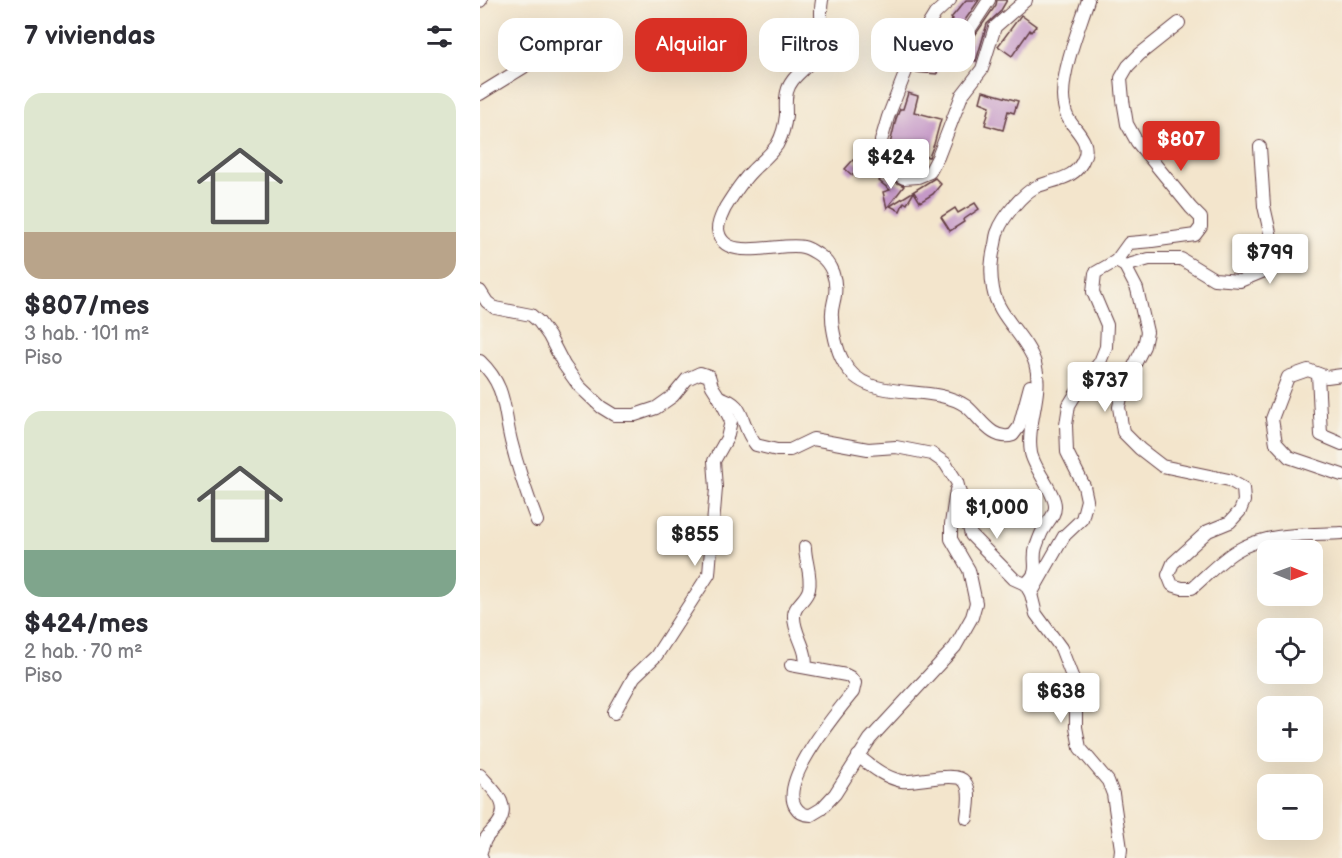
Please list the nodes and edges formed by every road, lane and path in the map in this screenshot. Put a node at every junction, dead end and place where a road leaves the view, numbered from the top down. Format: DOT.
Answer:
graph roads {
  1 [pos="822,0"];
  2 [pos="950,0"];
  3 [pos="989,0"];
  4 [pos="1026,0"];
  5 [pos="1088,0"];
  6 [pos="933,18"];
  7 [pos="975,21"];
  8 [pos="1179,23"];
  9 [pos="516,72"];
  10 [pos="906,72"];
  11 [pos="480,94"];
  12 [pos="1260,147"];
  13 [pos="1121,264"];
  14 [pos="480,291"];
  15 [pos="480,361"];
  16 [pos="1318,374"];
  17 [pos="1037,375"];
  18 [pos="1342,375"];
  19 [pos="719,397"];
  20 [pos="1342,444"];
  21 [pos="1342,476"];
  22 [pos="957,483"];
  23 [pos="537,521"];
  24 [pos="1342,533"];
  25 [pos="806,547"];
  26 [pos="1028,589"];
  27 [pos="792,665"];
  28 [pos="806,667"];
  29 [pos="614,713"];
  30 [pos="858,756"];
  31 [pos="480,775"];
  32 [pos="968,818"];
  33 [pos="482,858"];
  34 [pos="1120,858"];
  1 -- 17 [label="street"];
  2 -- 6 [label="street"];
  3 -- 7 [label="street"];
  4 -- 10 [label="street"];
  5 -- 17 [label="street"];
  8 -- 13 [label="street"];
  9 -- 11 [label="street"];
  12 -- 13 [label="street"];
  13 -- 24 [label="street"];
  13 -- 26 [label="street"];
  14 -- 19 [label="street"];
  15 -- 23 [label="street"];
  16 -- 18 [label="street"];
  16 -- 20 [label="street"];
  16 -- 21 [label="street"];
  17 -- 26 [label="street"];
  19 -- 22 [label="street"];
  19 -- 29 [label="street"];
  22 -- 26 [label="street"];
  22 -- 30 [label="street"];
  25 -- 28 [label="street"];
  26 -- 34 [label="street"];
  27 -- 28 [label="street"];
  28 -- 30 [label="street"];
  30 -- 32 [label="street"];
  31 -- 33 [label="street"];
}
